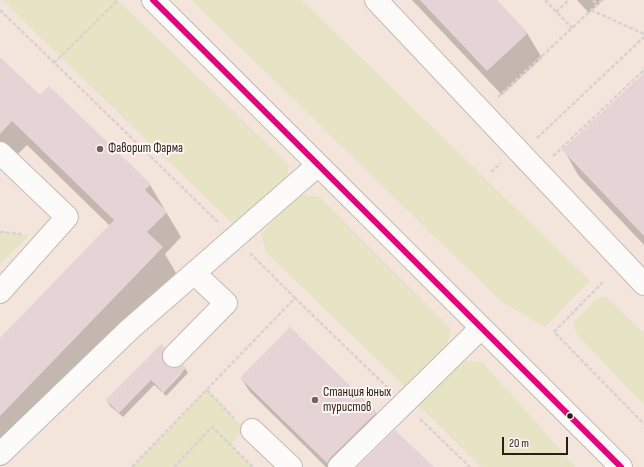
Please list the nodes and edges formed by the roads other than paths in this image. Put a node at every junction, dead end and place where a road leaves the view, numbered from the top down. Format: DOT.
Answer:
graph roads {
  1 [pos="153,0"];
  2 [pos="376,0"];
  3 [pos="0,153"];
  4 [pos="318,165"];
  5 [pos="194,273"];
  6 [pos="644,284"];
  7 [pos="0,292"];
  8 [pos="481,328"];
  9 [pos="174,356"];
  10 [pos="246,426"];
  11 [pos="0,454"];
  12 [pos="291,467"];
  13 [pos="339,467"];
  14 [pos="621,467"];
  1 -- 4 [label="street"];
  2 -- 6 [label="street"];
  3 -- 7 [label="street"];
  4 -- 5 [label="street"];
  4 -- 8 [label="street"];
  5 -- 9 [label="street"];
  5 -- 11 [label="street"];
  8 -- 13 [label="street"];
  8 -- 14 [label="street"];
  10 -- 12 [label="street"];
}
